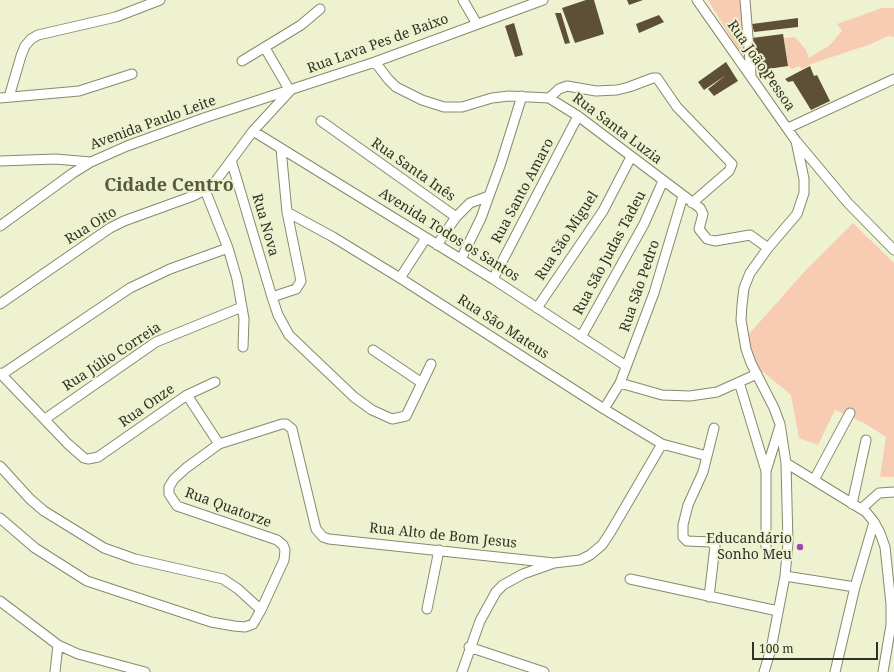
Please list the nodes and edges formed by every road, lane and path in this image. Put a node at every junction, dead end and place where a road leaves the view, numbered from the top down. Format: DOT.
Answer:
graph roads {
  1 [pos="160,0"];
  2 [pos="463,0"];
  3 [pos="543,0"];
  4 [pos="697,0"];
  5 [pos="745,0"];
  6 [pos="320,9"];
  7 [pos="476,24"];
  8 [pos="265,48"];
  9 [pos="242,61"];
  10 [pos="375,62"];
  11 [pos="132,74"];
  12 [pos="751,75"];
  13 [pos="894,79"];
  14 [pos="290,91"];
  15 [pos="522,96"];
  16 [pos="4,98"];
  17 [pos="548,98"];
  18 [pos="578,116"];
  19 [pos="321,121"];
  20 [pos="788,128"];
  21 [pos="253,131"];
  22 [pos="796,141"];
  23 [pos="281,148"];
  24 [pos="631,157"];
  25 [pos="231,160"];
  26 [pos="0,161"];
  27 [pos="91,162"];
  28 [pos="663,181"];
  29 [pos="205,190"];
  30 [pos="489,196"];
  31 [pos="683,196"];
  32 [pos="692,203"];
  33 [pos="287,212"];
  34 [pos="456,217"];
  35 [pos="0,226"];
  36 [pos="426,238"];
  37 [pos="437,244"];
  38 [pos="228,248"];
  39 [pos="768,248"];
  40 [pos="894,250"];
  41 [pos="461,259"];
  42 [pos="400,278"];
  43 [pos="493,279"];
  44 [pos="272,297"];
  45 [pos="0,304"];
  46 [pos="242,307"];
  47 [pos="536,308"];
  48 [pos="581,337"];
  49 [pos="243,347"];
  50 [pos="373,350"];
  51 [pos="431,364"];
  52 [pos="626,366"];
  53 [pos="1,374"];
  54 [pos="757,374"];
  55 [pos="215,382"];
  56 [pos="739,382"];
  57 [pos="422,383"];
  58 [pos="620,383"];
  59 [pos="187,395"];
  60 [pos="604,409"];
  61 [pos="850,413"];
  62 [pos="45,419"];
  63 [pos="780,424"];
  64 [pos="714,428"];
  65 [pos="866,440"];
  66 [pos="219,444"];
  67 [pos="662,444"];
  68 [pos="707,456"];
  69 [pos="786,463"];
  70 [pos="0,466"];
  71 [pos="766,471"];
  72 [pos="814,480"];
  73 [pos="894,492"];
  74 [pos="852,504"];
  75 [pos="861,509"];
  76 [pos="0,518"];
  77 [pos="874,522"];
  78 [pos="766,547"];
  79 [pos="439,550"];
  80 [pos="554,563"];
  81 [pos="785,576"];
  82 [pos="630,579"];
  83 [pos="855,587"];
  84 [pos="709,597"];
  85 [pos="0,601"];
  86 [pos="427,609"];
  87 [pos="261,610"];
  88 [pos="778,611"];
  89 [pos="892,625"];
  90 [pos="58,645"];
  91 [pos="469,648"];
  92 [pos="117,668"];
  93 [pos="55,672"];
  94 [pos="145,672"];
  95 [pos="462,672"];
  96 [pos="544,672"];
  97 [pos="764,672"];
  98 [pos="835,672"];
  99 [pos="884,672"];
  1 -- 16 [label="street"];
  2 -- 7 [label="street"];
  3 -- 7 [label="street, Rua Lava Pes de Baixo"];
  4 -- 12 [label="street, Rua João Pessoa"];
  5 -- 12 [label="street"];
  6 -- 8 [label="street"];
  7 -- 10 [label="street, Rua Lava Pes de Baixo"];
  8 -- 9 [label="street"];
  8 -- 14 [label="street"];
  10 -- 14 [label="street, Rua Lava Pes de Baixo"];
  10 -- 15 [label="street, Rua Santa Luzia"];
  11 -- 16 [label="street"];
  12 -- 20 [label="street, Rua João Pessoa"];
  13 -- 20 [label="street"];
  14 -- 21 [label="street, Rua Oito"];
  14 -- 27 [label="street, Avenida Paulo Leite"];
  15 -- 17 [label="street, Rua Santa Luzia"];
  15 -- 30 [label="street"];
  17 -- 18 [label="street, Rua Santa Luzia"];
  17 -- 32 [label="street"];
  18 -- 24 [label="street, Rua Santa Luzia"];
  18 -- 43 [label="street, Rua Santo Amaro"];
  19 -- 34 [label="street, Rua Santa Inês"];
  20 -- 22 [label="street, Rua João Pessoa"];
  21 -- 23 [label="street, Avenida Todos os Santos"];
  21 -- 25 [label="street, Rua Oito"];
  22 -- 39 [label="street"];
  22 -- 40 [label="street"];
  23 -- 33 [label="street"];
  23 -- 36 [label="street, Avenida Todos os Santos"];
  24 -- 28 [label="street, Rua Santa Luzia"];
  24 -- 47 [label="street, Rua São Miguel"];
  25 -- 29 [label="street, Rua Oito"];
  25 -- 44 [label="street, Rua Nova"];
  26 -- 27 [label="street, Avenida Paulo Leite"];
  27 -- 35 [label="street"];
  28 -- 31 [label="street, Rua Santa Luzia"];
  28 -- 48 [label="street, Rua São Judas Tadeu"];
  29 -- 38 [label="street"];
  29 -- 45 [label="street, Rua Oito"];
  30 -- 34 [label="street, Rua Santa Inês"];
  30 -- 41 [label="street"];
  31 -- 32 [label="street, Rua Santa Luzia"];
  31 -- 52 [label="street, Rua São Pedro"];
  32 -- 39 [label="street, Rua Santa Luzia"];
  33 -- 42 [label="street, Rua São Mateus"];
  33 -- 44 [label="street"];
  34 -- 37 [label="street"];
  36 -- 37 [label="street, Avenida Todos os Santos"];
  36 -- 42 [label="street"];
  37 -- 41 [label="street, Avenida Todos os Santos"];
  38 -- 46 [label="street"];
  38 -- 53 [label="street"];
  39 -- 54 [label="street"];
  41 -- 43 [label="street, Avenida Todos os Santos"];
  42 -- 60 [label="street, Rua São Mateus"];
  43 -- 47 [label="street, Avenida Todos os Santos"];
  44 -- 57 [label="street, Rua Nova"];
  46 -- 49 [label="street"];
  46 -- 62 [label="street, Rua Júlio Correia"];
  47 -- 48 [label="street, Avenida Todos os Santos"];
  48 -- 52 [label="street, Avenida Todos os Santos"];
  50 -- 57 [label="street"];
  51 -- 57 [label="street"];
  52 -- 58 [label="street, Rua São Pedro"];
  53 -- 62 [label="street"];
  54 -- 56 [label="street"];
  54 -- 63 [label="street"];
  55 -- 59 [label="street, Rua Onze"];
  56 -- 58 [label="street"];
  56 -- 71 [label="street"];
  58 -- 60 [label="street, Rua São Pedro"];
  59 -- 62 [label="street, Rua Onze"];
  59 -- 66 [label="street"];
  60 -- 67 [label="street, Rua São Mateus"];
  61 -- 72 [label="street"];
  63 -- 69 [label="street"];
  63 -- 71 [label="street"];
  64 -- 68 [label="street"];
  65 -- 74 [label="street"];
  66 -- 79 [label="street, Rua Alto de Bom Jesus"];
  66 -- 87 [label="street, Rua Quatorze"];
  67 -- 68 [label="street, Rua São Mateus"];
  67 -- 80 [label="street"];
  68 -- 84 [label="street"];
  69 -- 72 [label="street"];
  69 -- 81 [label="street"];
  70 -- 87 [label="street"];
  71 -- 78 [label="street"];
  72 -- 74 [label="street"];
  73 -- 75 [label="street"];
  74 -- 75 [label="street"];
  75 -- 77 [label="street"];
  76 -- 87 [label="street"];
  77 -- 83 [label="street"];
  77 -- 89 [label="street"];
  79 -- 80 [label="street, Rua Alto de Bom Jesus"];
  79 -- 86 [label="street"];
  80 -- 91 [label="street"];
  81 -- 83 [label="street"];
  81 -- 88 [label="street"];
  82 -- 84 [label="street"];
  83 -- 98 [label="street"];
  84 -- 88 [label="street"];
  85 -- 90 [label="street"];
  88 -- 97 [label="street"];
  89 -- 99 [label="street"];
  90 -- 92 [label="street"];
  90 -- 93 [label="street"];
  91 -- 95 [label="street"];
  91 -- 96 [label="street"];
  92 -- 94 [label="street"];
}
